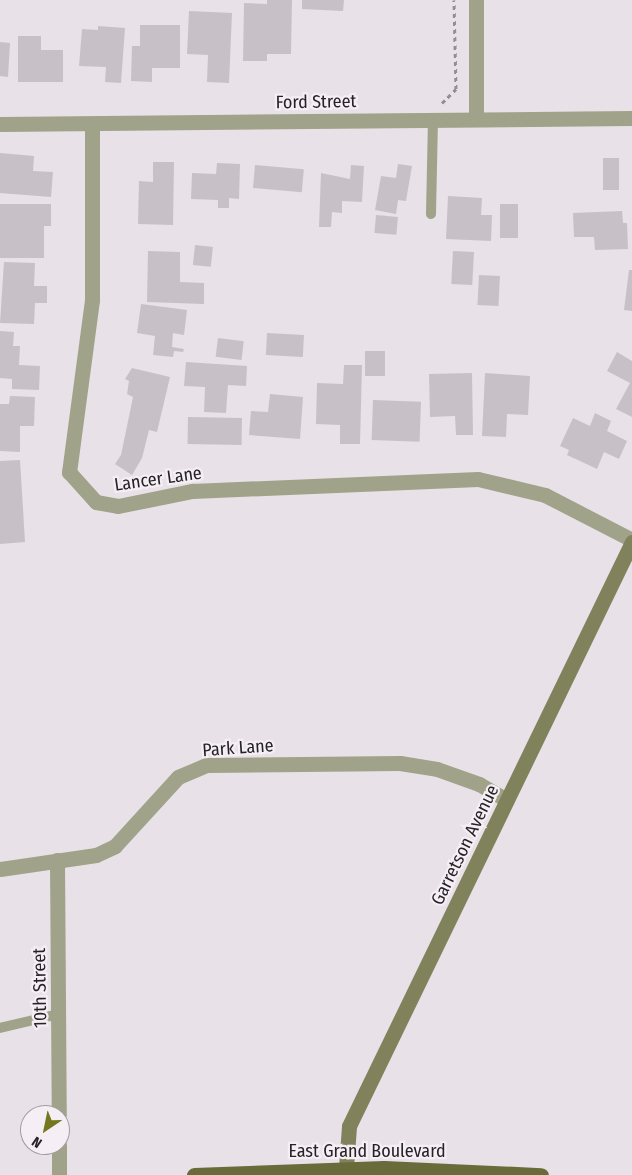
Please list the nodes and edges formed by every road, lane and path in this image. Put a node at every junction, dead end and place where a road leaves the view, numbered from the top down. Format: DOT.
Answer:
graph roads {
  1 [pos="454,0"];
  2 [pos="476,0"];
  3 [pos="432,103"];
  4 [pos="476,118"];
  5 [pos="632,118"];
  6 [pos="433,119"];
  7 [pos="0,124"];
  8 [pos="92,124"];
  9 [pos="431,214"];
  10 [pos="632,541"];
  11 [pos="507,800"];
  12 [pos="57,860"];
  13 [pos="0,869"];
  14 [pos="59,1014"];
  15 [pos="0,1028"];
  16 [pos="59,1105"];
  17 [pos="59,1155"];
  18 [pos="346,1171"];
  19 [pos="59,1175"];
  20 [pos="194,1175"];
  21 [pos="541,1175"];
  1 -- 3 [label="path"];
  2 -- 4 [label="street"];
  4 -- 5 [label="street, Ford Street"];
  4 -- 6 [label="street, Ford Street"];
  6 -- 8 [label="street, Ford Street"];
  6 -- 9 [label="lane"];
  7 -- 8 [label="street, Ford Street"];
  8 -- 10 [label="street, Lancer Lane"];
  10 -- 11 [label="street, Garretson Avenue"];
  11 -- 12 [label="street, Park Lane"];
  11 -- 18 [label="street, Garretson Avenue"];
  12 -- 13 [label="street, Park Lane"];
  12 -- 14 [label="street, 10th Street"];
  14 -- 15 [label="lane"];
  14 -- 16 [label="street, 10th Street"];
  17 -- 19 [label="street"];
  18 -- 20 [label="main road, East Grand Boulevard"];
  18 -- 21 [label="main road, East Grand Boulevard"];
}
